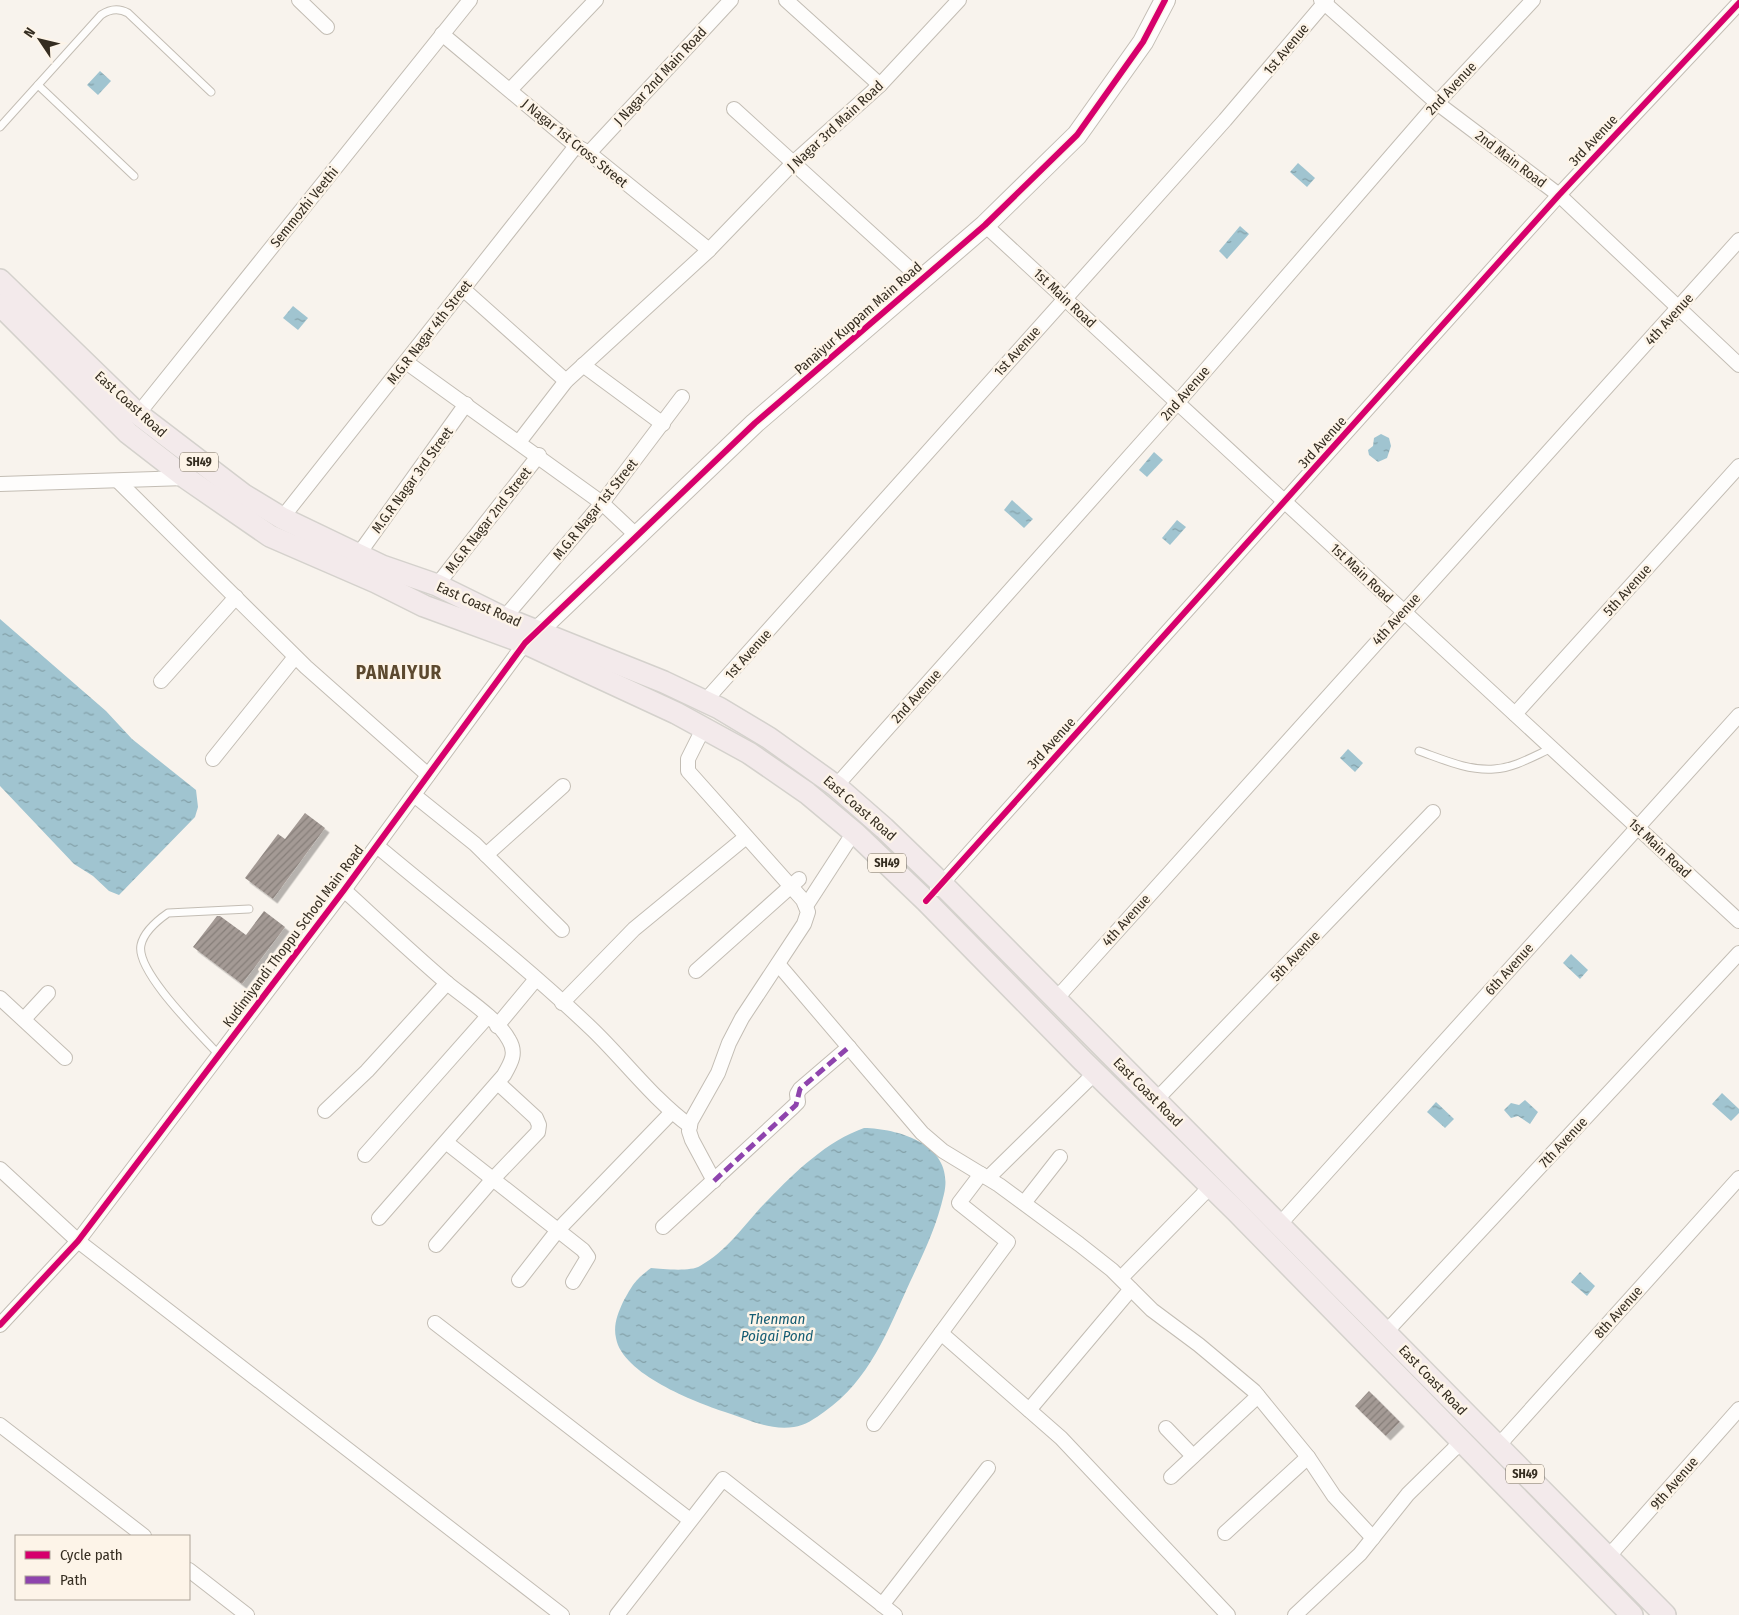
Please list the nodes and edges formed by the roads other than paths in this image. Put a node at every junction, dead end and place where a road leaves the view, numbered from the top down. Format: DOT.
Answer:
graph roads {
  1 [pos="298,0"];
  2 [pos="470,0"];
  3 [pos="596,0"];
  4 [pos="732,0"];
  5 [pos="786,0"];
  6 [pos="960,0"];
  7 [pos="1164,0"];
  8 [pos="1533,0"];
  9 [pos="1324,1"];
  10 [pos="1739,3"];
  11 [pos="327,27"];
  12 [pos="442,34"];
  13 [pos="38,85"];
  14 [pos="880,85"];
  15 [pos="510,90"];
  16 [pos="211,92"];
  17 [pos="1437,103"];
  18 [pos="734,109"];
  19 [pos="0,127"];
  20 [pos="582,150"];
  21 [pos="793,163"];
  22 [pos="134,176"];
  23 [pos="1559,195"];
  24 [pos="985,225"];
  25 [pos="1739,240"];
  26 [pos="709,250"];
  27 [pos="0,280"];
  28 [pos="922,280"];
  29 [pos="463,289"];
  30 [pos="1065,298"];
  31 [pos="0,305"];
  32 [pos="1679,308"];
  33 [pos="406,362"];
  34 [pos="583,365"];
  35 [pos="1739,365"];
  36 [pos="566,381"];
  37 [pos="682,397"];
  38 [pos="1178,402"];
  39 [pos="466,404"];
  40 [pos="138,414"];
  41 [pos="664,424"];
  42 [pos="519,442"];
  43 [pos="539,455"];
  44 [pos="1739,466"];
  45 [pos="186,478"];
  46 [pos="118,481"];
  47 [pos="0,484"];
  48 [pos="1285,502"];
  49 [pos="602,503"];
  50 [pos="282,518"];
  51 [pos="636,535"];
  52 [pos="358,555"];
  53 [pos="437,585"];
  54 [pos="236,597"];
  55 [pos="1403,611"];
  56 [pos="504,618"];
  57 [pos="531,636"];
  58 [pos="295,656"];
  59 [pos="162,681"];
  60 [pos="705,701"];
  61 [pos="1515,714"];
  62 [pos="1739,715"];
  63 [pos="704,727"];
  64 [pos="1552,748"];
  65 [pos="1419,752"];
  66 [pos="213,759"];
  67 [pos="428,775"];
  68 [pos="563,786"];
  69 [pos="836,786"];
  70 [pos="414,795"];
  71 [pos="1434,812"];
  72 [pos="1637,827"];
  73 [pos="854,832"];
  74 [pos="746,837"];
  75 [pos="376,846"];
  76 [pos="486,855"];
  77 [pos="795,883"];
  78 [pos="942,884"];
  79 [pos="344,890"];
  80 [pos="926,901"];
  81 [pos="806,906"];
  82 [pos="249,909"];
  83 [pos="1739,921"];
  84 [pos="562,930"];
  85 [pos="1739,953"];
  86 [pos="778,964"];
  87 [pos="696,971"];
  88 [pos="536,979"];
  89 [pos="447,982"];
  90 [pos="48,993"];
  91 [pos="0,998"];
  92 [pos="1056,999"];
  93 [pos="562,1003"];
  94 [pos="24,1019"];
  95 [pos="493,1021"];
  96 [pos="849,1047"];
  97 [pos="219,1056"];
  98 [pos="65,1058"];
  99 [pos="1095,1073"];
  100 [pos="498,1082"];
  101 [pos="1156,1100"];
  102 [pos="325,1110"];
  103 [pos="671,1113"];
  104 [pos="690,1126"];
  105 [pos="447,1143"];
  106 [pos="365,1155"];
  107 [pos="1060,1157"];
  108 [pos="0,1169"];
  109 [pos="985,1176"];
  110 [pos="1739,1178"];
  111 [pos="492,1180"];
  112 [pos="714,1180"];
  113 [pos="1211,1186"];
  114 [pos="1024,1203"];
  115 [pos="1244,1204"];
  116 [pos="379,1218"];
  117 [pos="1280,1225"];
  118 [pos="663,1227"];
  119 [pos="558,1230"];
  120 [pos="78,1241"];
  121 [pos="436,1245"];
  122 [pos="1121,1278"];
  123 [pos="519,1280"];
  124 [pos="573,1282"];
  125 [pos="1131,1289"];
  126 [pos="436,1323"];
  127 [pos="0,1325"];
  128 [pos="1386,1332"];
  129 [pos="941,1333"];
  130 [pos="1258,1396"];
  131 [pos="1739,1409"];
  132 [pos="1029,1410"];
  133 [pos="874,1424"];
  134 [pos="0,1425"];
  135 [pos="1166,1428"];
  136 [pos="1462,1441"];
  137 [pos="1498,1446"];
  138 [pos="1193,1456"];
  139 [pos="1308,1457"];
  140 [pos="988,1468"];
  141 [pos="1171,1476"];
  142 [pos="690,1520"];
  143 [pos="1225,1533"];
  144 [pos="143,1535"];
  145 [pos="1373,1538"];
  146 [pos="1608,1557"];
  147 [pos="190,1571"];
  148 [pos="882,1605"];
  149 [pos="247,1615"];
  150 [pos="562,1615"];
  151 [pos="617,1615"];
  152 [pos="895,1615"];
  153 [pos="1228,1615"];
  154 [pos="1295,1615"];
  155 [pos="1632,1615"];
  156 [pos="1665,1615"];
  1 -- 11 [label="street"];
  2 -- 12 [label="street, Semmozhi Veethi"];
  3 -- 15 [label="street"];
  4 -- 20 [label="street, J Nagar 2nd Main Road"];
  5 -- 14 [label="street"];
  6 -- 14 [label="street, J Nagar 3rd Main Road"];
  7 -- 24 [label="street, Panaiyur Kuppam Main Road"];
  8 -- 17 [label="street, 2nd Avenue"];
  9 -- 17 [label="street, 2nd Main Road"];
  9 -- 30 [label="street, 1st Avenue"];
  10 -- 23 [label="street, 3rd Avenue"];
  12 -- 15 [label="street, J Nagar 1st Cross Street"];
  12 -- 40 [label="street, Semmozhi Veethi"];
  13 -- 16 [label="lane"];
  13 -- 19 [label="lane"];
  13 -- 22 [label="lane"];
  14 -- 21 [label="street, J Nagar 3rd Main Road"];
  15 -- 20 [label="street, J Nagar 1st Cross Street"];
  17 -- 23 [label="street, 2nd Main Road"];
  17 -- 38 [label="street, 2nd Avenue"];
  18 -- 21 [label="street"];
  20 -- 26 [label="street, J Nagar 1st Cross Street"];
  20 -- 29 [label="street, M.G.R Nagar 4th Street"];
  21 -- 26 [label="street, J Nagar 3rd Main Road"];
  21 -- 28 [label="street"];
  23 -- 32 [label="street, 2nd Main Road"];
  23 -- 48 [label="street, 3rd Avenue"];
  24 -- 28 [label="street, Panaiyur Kuppam Main Road"];
  24 -- 30 [label="street, 1st Main Road"];
  25 -- 32 [label="street, 4th Avenue"];
  26 -- 34 [label="street, J Nagar 3rd Main Road"];
  27 -- 40 [label="main road, East Coast Road / SH49"];
  28 -- 51 [label="street, Panaiyur Kuppam Main Road"];
  29 -- 33 [label="street, M.G.R Nagar 4th Street"];
  29 -- 36 [label="street"];
  30 -- 38 [label="street, 1st Main Road"];
  30 -- 60 [label="street, 1st Avenue"];
  31 -- 45 [label="main road, East Coast Road / SH49"];
  32 -- 35 [label="street, 2nd Main Road"];
  32 -- 55 [label="street, 4th Avenue"];
  33 -- 39 [label="street"];
  33 -- 50 [label="street, M.G.R Nagar 4th Street"];
  34 -- 36 [label="street, J Nagar 3rd Main Road"];
  34 -- 41 [label="street"];
  36 -- 42 [label="street, J Nagar 3rd Main Road"];
  37 -- 41 [label="street, M.G.R Nagar 1st Street"];
  38 -- 48 [label="street, 1st Main Road"];
  38 -- 69 [label="street, 2nd Avenue"];
  39 -- 42 [label="street"];
  39 -- 52 [label="street, M.G.R Nagar 3rd Street"];
  40 -- 50 [label="main road, East Coast Road / SH49"];
  41 -- 49 [label="street, M.G.R Nagar 1st Street"];
  42 -- 43 [label="street"];
  43 -- 49 [label="street"];
  43 -- 53 [label="street, M.G.R Nagar 2nd Street"];
  44 -- 61 [label="street, 5th Avenue"];
  45 -- 46 [label="street"];
  45 -- 57 [label="main road, East Coast Road / SH49"];
  46 -- 47 [label="street"];
  46 -- 54 [label="street"];
  48 -- 55 [label="street, 1st Main Road"];
  48 -- 78 [label="street, 3rd Avenue"];
  49 -- 51 [label="street"];
  49 -- 56 [label="street, M.G.R Nagar 1st Street"];
  50 -- 52 [label="main road, East Coast Road / SH49"];
  51 -- 57 [label="street, Panaiyur Kuppam Main Road"];
  52 -- 53 [label="main road, East Coast Road / SH49"];
  53 -- 56 [label="main road, East Coast Road / SH49"];
  54 -- 58 [label="street"];
  54 -- 59 [label="street"];
  55 -- 61 [label="street, 1st Main Road"];
  55 -- 92 [label="street, 4th Avenue"];
  56 -- 57 [label="main road, East Coast Road / SH49"];
  57 -- 60 [label="main road, East Coast Road / SH49"];
  57 -- 63 [label="main road, East Coast Road / SH49"];
  57 -- 67 [label="street, Kudimiyandi Thoppu School Main Road"];
  58 -- 66 [label="street"];
  58 -- 67 [label="street"];
  60 -- 69 [label="main road, East Coast Road / SH49"];
  61 -- 64 [label="street, 1st Main Road"];
  62 -- 72 [label="street, 6th Avenue"];
  63 -- 73 [label="main road, East Coast Road / SH49"];
  63 -- 74 [label="street"];
  64 -- 65 [label="lane"];
  64 -- 72 [label="street, 1st Main Road"];
  67 -- 70 [label="street, Kudimiyandi Thoppu School Main Road"];
  68 -- 76 [label="street"];
  69 -- 78 [label="main road, East Coast Road / SH49"];
  70 -- 75 [label="street, Kudimiyandi Thoppu School Main Road"];
  70 -- 76 [label="street"];
  71 -- 101 [label="street, 5th Avenue"];
  72 -- 83 [label="street, 1st Main Road"];
  72 -- 117 [label="street, 6th Avenue"];
  73 -- 80 [label="main road, East Coast Road / SH49"];
  73 -- 81 [label="street"];
  74 -- 77 [label="street"];
  74 -- 93 [label="street"];
  75 -- 79 [label="street, Kudimiyandi Thoppu School Main Road"];
  75 -- 88 [label="street"];
  76 -- 84 [label="street"];
  77 -- 81 [label="street"];
  77 -- 87 [label="street"];
  78 -- 80 [label="street, 3rd Avenue"];
  78 -- 92 [label="main road, East Coast Road / SH49"];
  79 -- 89 [label="street"];
  79 -- 97 [label="street, Kudimiyandi Thoppu School Main Road"];
  80 -- 99 [label="main road, East Coast Road / SH49"];
  81 -- 86 [label="street"];
  82 -- 97 [label="lane"];
  85 -- 128 [label="street, 7th Avenue"];
  86 -- 96 [label="street"];
  86 -- 104 [label="street"];
  88 -- 93 [label="street"];
  88 -- 95 [label="street"];
  89 -- 95 [label="street"];
  89 -- 102 [label="street"];
  90 -- 94 [label="street"];
  91 -- 94 [label="street"];
  92 -- 101 [label="main road, East Coast Road / SH49"];
  93 -- 103 [label="street"];
  94 -- 98 [label="street"];
  95 -- 100 [label="street"];
  95 -- 106 [label="street"];
  96 -- 109 [label="street"];
  96 -- 112 [label="street"];
  97 -- 120 [label="street, Kudimiyandi Thoppu School Main Road"];
  99 -- 109 [label="street"];
  99 -- 113 [label="main road, East Coast Road / SH49"];
  100 -- 105 [label="street"];
  100 -- 111 [label="street"];
  101 -- 115 [label="main road, East Coast Road / SH49"];
  103 -- 104 [label="street"];
  103 -- 119 [label="street"];
  104 -- 112 [label="street"];
  105 -- 111 [label="street"];
  105 -- 116 [label="street"];
  107 -- 114 [label="street"];
  108 -- 120 [label="street"];
  109 -- 114 [label="street"];
  109 -- 129 [label="street"];
  110 -- 137 [label="street, 8th Avenue"];
  111 -- 119 [label="street"];
  111 -- 121 [label="street"];
  112 -- 118 [label="street"];
  113 -- 115 [label="main road, East Coast Road / SH49"];
  113 -- 122 [label="street"];
  114 -- 122 [label="street"];
  115 -- 117 [label="main road, East Coast Road / SH49"];
  115 -- 136 [label="main road, East Coast Road / SH49"];
  117 -- 128 [label="main road, East Coast Road / SH49"];
  119 -- 123 [label="street"];
  119 -- 124 [label="street"];
  120 -- 127 [label="street, Kudimiyandi Thoppu School Main Road"];
  120 -- 150 [label="street"];
  122 -- 125 [label="street"];
  125 -- 130 [label="street"];
  125 -- 132 [label="street"];
  126 -- 142 [label="street"];
  128 -- 137 [label="main road, East Coast Road / SH49"];
  129 -- 132 [label="street"];
  129 -- 133 [label="street"];
  130 -- 138 [label="street"];
  130 -- 139 [label="street"];
  131 -- 146 [label="street, 9th Avenue"];
  132 -- 153 [label="street"];
  134 -- 144 [label="street"];
  135 -- 138 [label="street"];
  136 -- 145 [label="street"];
  136 -- 155 [label="main road, East Coast Road / SH49"];
  137 -- 146 [label="main road, East Coast Road / SH49"];
  138 -- 141 [label="street"];
  139 -- 143 [label="street"];
  139 -- 145 [label="street"];
  140 -- 148 [label="street"];
  142 -- 148 [label="street"];
  142 -- 151 [label="street"];
  145 -- 154 [label="street"];
  146 -- 156 [label="main road, East Coast Road / SH49"];
  147 -- 149 [label="street"];
  148 -- 152 [label="street"];
}
